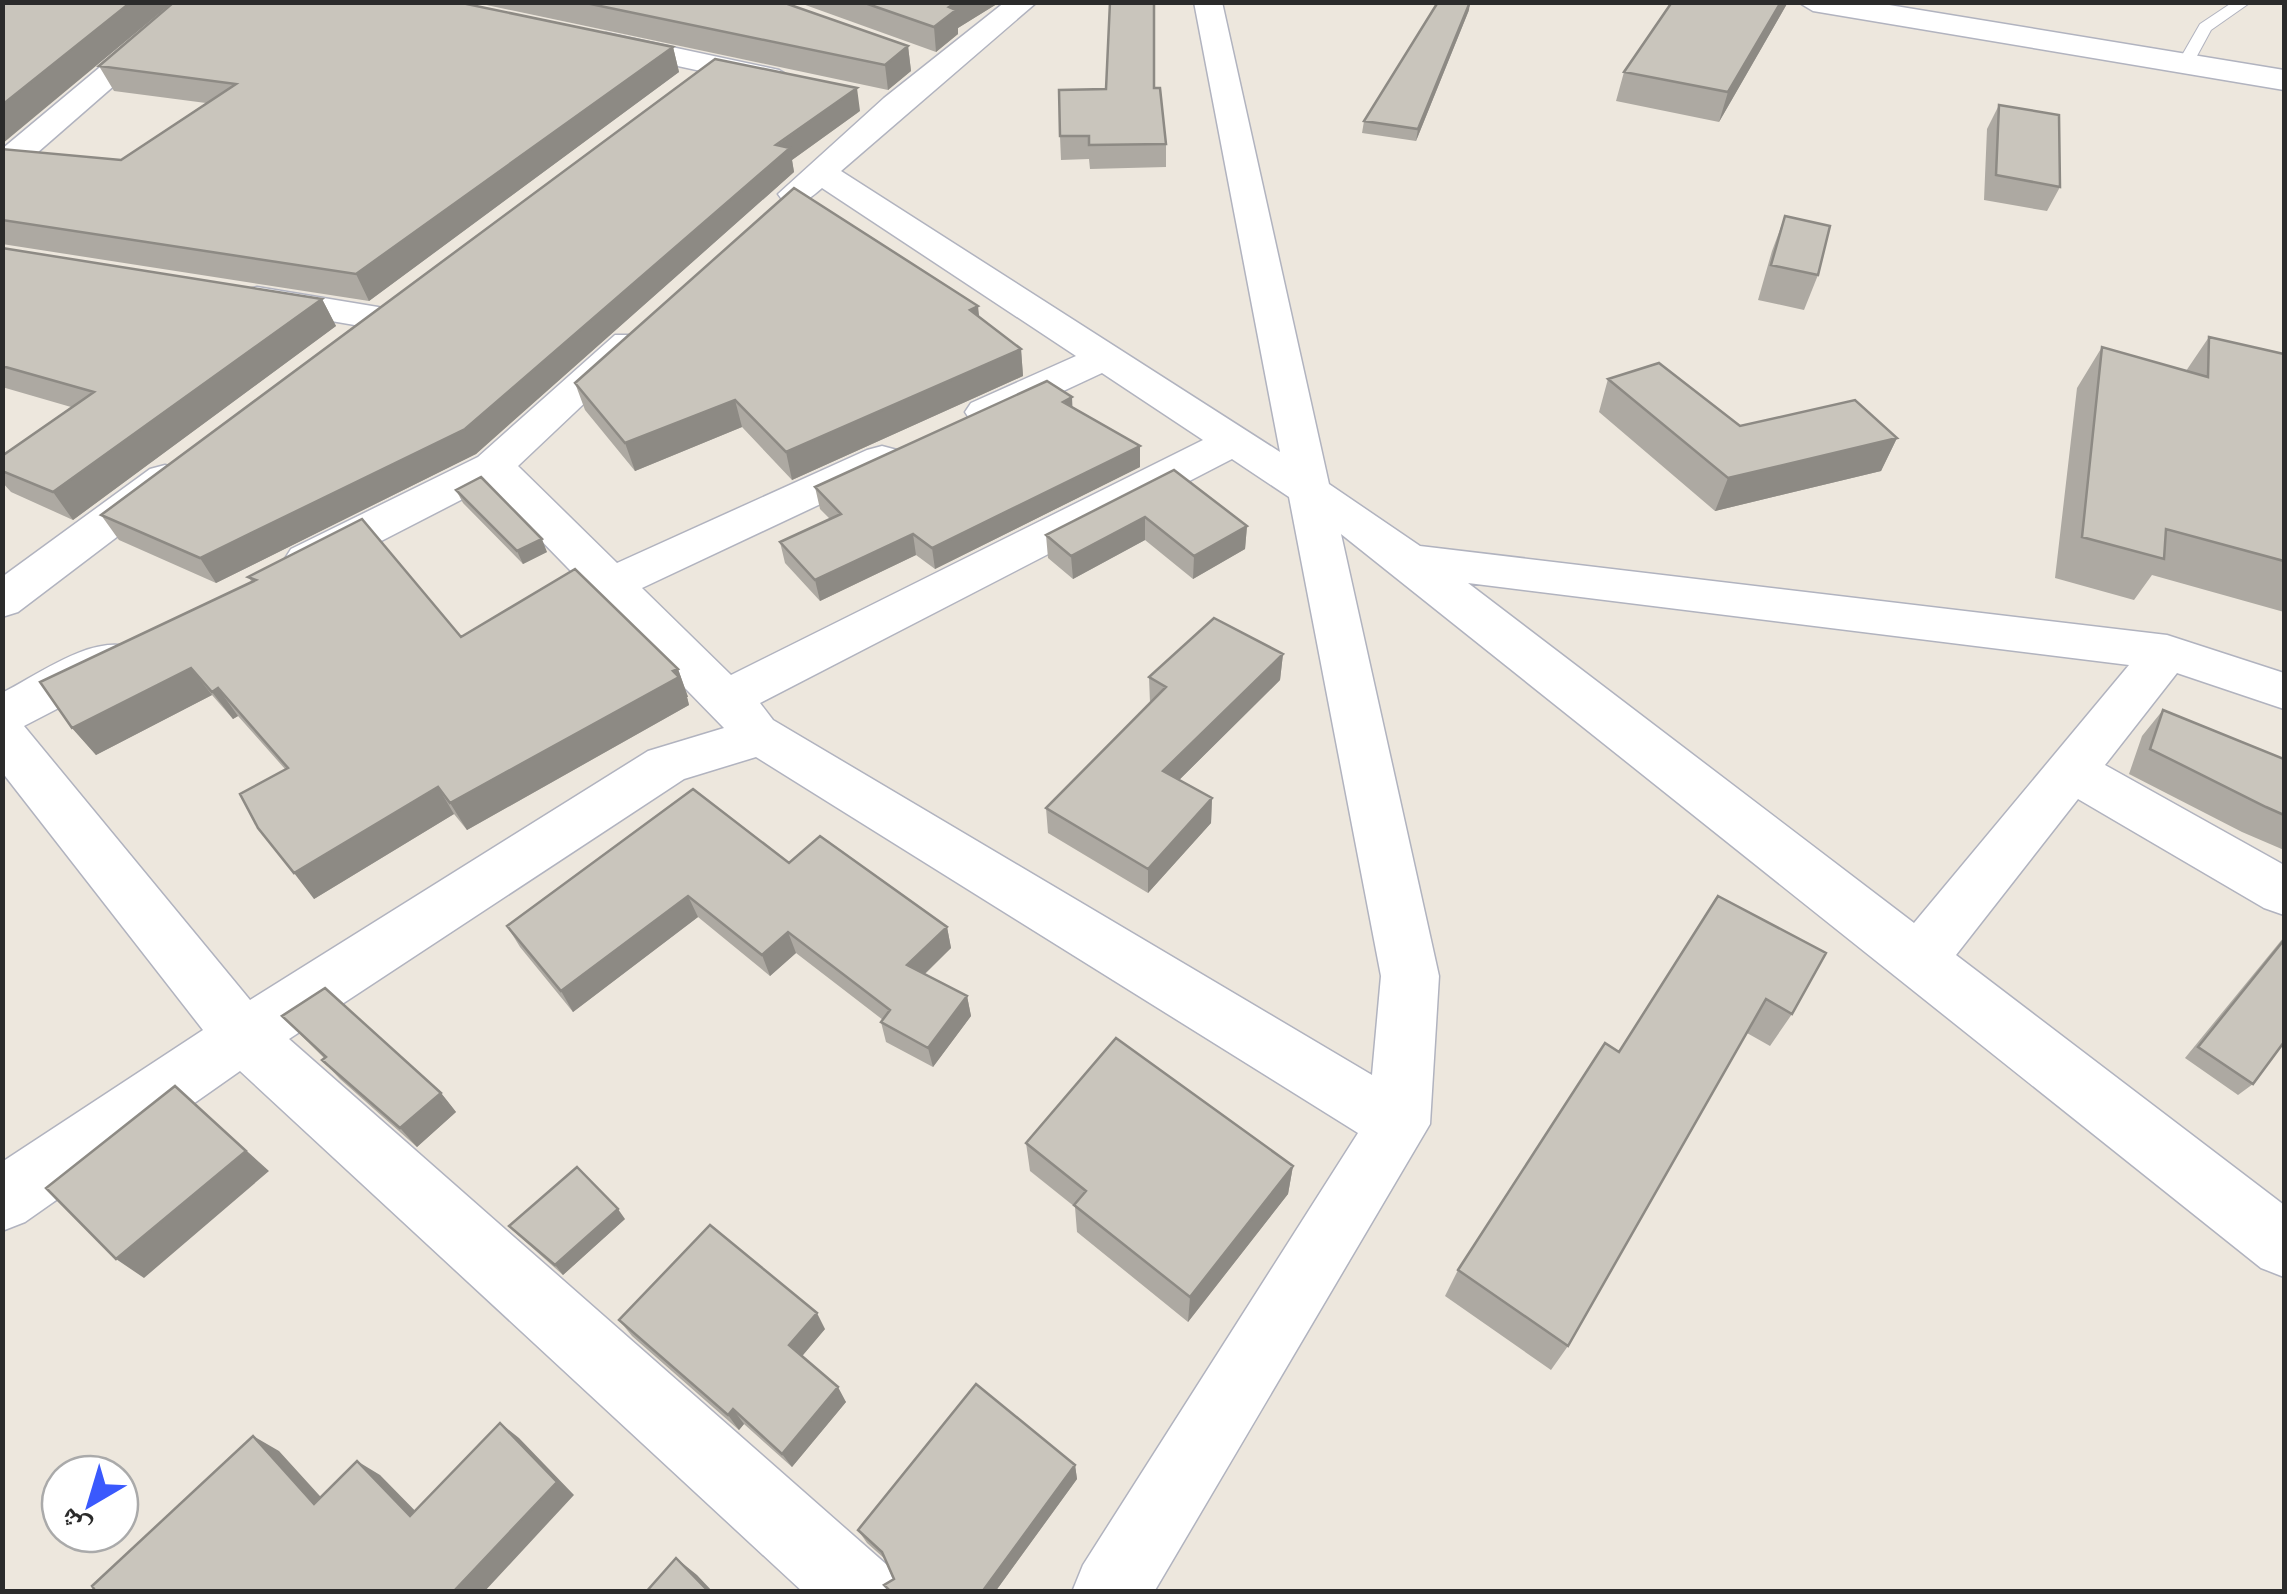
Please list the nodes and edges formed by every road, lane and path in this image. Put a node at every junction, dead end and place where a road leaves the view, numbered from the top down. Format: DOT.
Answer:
graph roads {
  1 [pos="196,2"];
  2 [pos="1023,2"];
  3 [pos="1208,2"];
  4 [pos="1813,2"];
  5 [pos="2244,2"];
  6 [pos="581,38"];
  7 [pos="2185,64"];
  8 [pos="715,65"];
  9 [pos="2284,80"];
  10 [pos="805,85"];
  11 [pos="669,99"];
  12 [pos="2,166"];
  13 [pos="820,172"];
  14 [pos="760,226"];
  15 [pos="228,294"];
  16 [pos="656,319"];
  17 [pos="332,354"];
  18 [pos="1101,358"];
  19 [pos="1234,442"];
  20 [pos="190,460"];
  21 [pos="493,466"];
  22 [pos="1306,488"];
  23 [pos="1406,560"];
  24 [pos="265,582"];
  25 [pos="611,584"];
  26 [pos="2,601"];
  27 [pos="142,644"];
  28 [pos="2167,652"];
  29 [pos="2284,690"];
  30 [pos="2,715"];
  31 [pos="744,718"];
  32 [pos="2,734"];
  33 [pos="2071,770"];
  34 [pos="2284,892"];
  35 [pos="1919,959"];
  36 [pos="243,1036"];
  37 [pos="1399,1124"];
  38 [pos="2,1200"];
  39 [pos="2284,1245"];
  40 [pos="860,1592"];
  41 [pos="1110,1592"];
  1 -- 12 [label="street"];
  2 -- 13 [label="street"];
  3 -- 22 [label="street"];
  4 -- 7 [label="street"];
  5 -- 7 [label="lane"];
  6 -- 8 [label="street"];
  7 -- 9 [label="street"];
  8 -- 10 [label="street"];
  8 -- 11 [label="street"];
  13 -- 14 [label="street"];
  13 -- 18 [label="street"];
  15 -- 17 [label="street"];
  16 -- 21 [label="street"];
  18 -- 19 [label="street"];
  18 -- 25 [label="street"];
  19 -- 22 [label="street"];
  19 -- 31 [label="street"];
  20 -- 26 [label="street"];
  21 -- 24 [label="street"];
  21 -- 25 [label="street"];
  22 -- 23 [label="street"];
  22 -- 37 [label="street"];
  23 -- 28 [label="street"];
  23 -- 35 [label="street"];
  25 -- 31 [label="street"];
  27 -- 30 [label="street"];
  28 -- 29 [label="street"];
  28 -- 33 [label="street"];
  31 -- 36 [label="street"];
  31 -- 37 [label="street"];
  32 -- 36 [label="street"];
  33 -- 34 [label="street"];
  33 -- 35 [label="street"];
  35 -- 39 [label="street"];
  36 -- 38 [label="street"];
  36 -- 40 [label="street"];
  37 -- 41 [label="street"];
}
